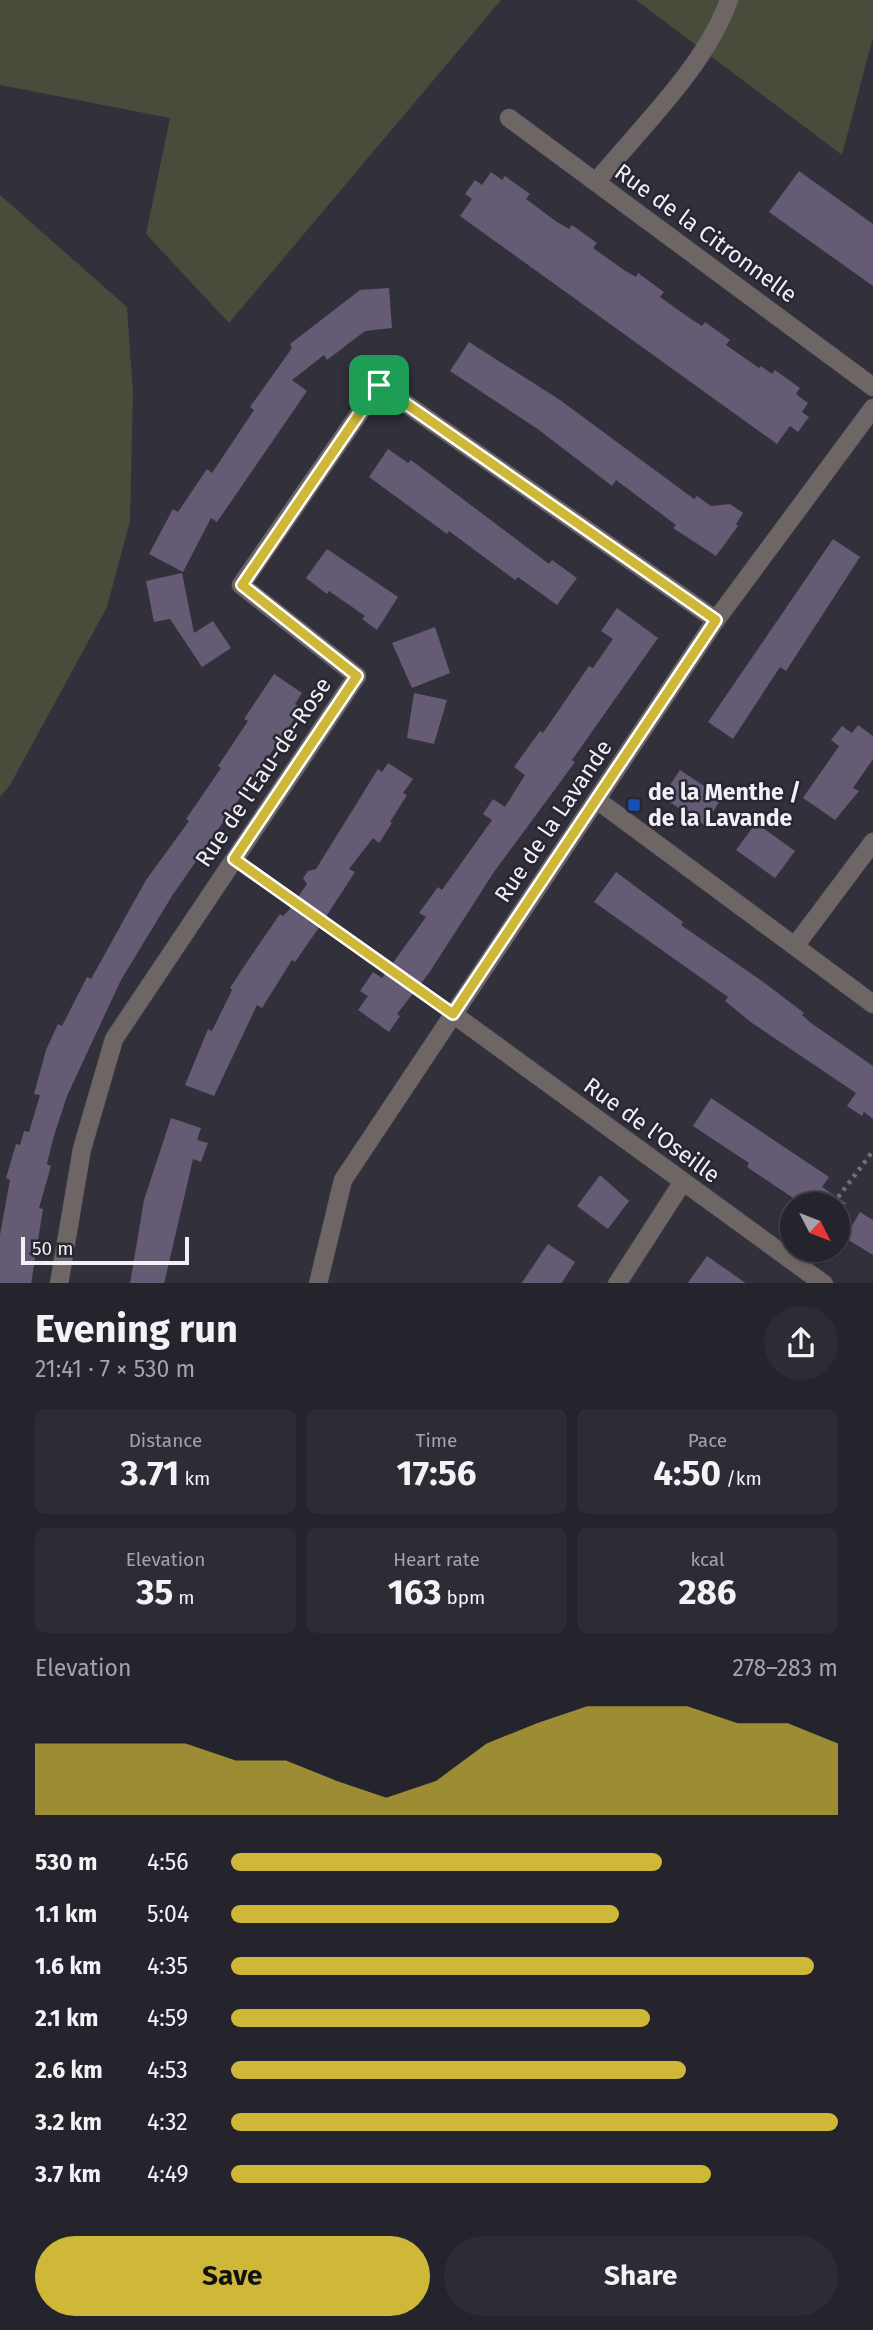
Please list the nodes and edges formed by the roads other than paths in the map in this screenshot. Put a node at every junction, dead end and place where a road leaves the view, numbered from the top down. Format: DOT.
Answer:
graph roads {
  1 [pos="729,0"];
  2 [pos="509,118"];
  3 [pos="596,183"];
  4 [pos="873,387"];
  5 [pos="873,408"];
  6 [pos="716,620"];
  7 [pos="597,800"];
  8 [pos="873,842"];
  9 [pos="795,946"];
  10 [pos="873,1004"];
  11 [pos="453,1014"];
  12 [pos="682,1182"];
  13 [pos="59,1283"];
  14 [pos="318,1283"];
  15 [pos="617,1283"];
  16 [pos="824,1283"];
  1 -- 3 [label="street"];
  2 -- 3 [label="street, Rue de la Citronnelle"];
  3 -- 4 [label="street, Rue de la Citronnelle"];
  5 -- 6 [label="street, Rue de la Lavande"];
  6 -- 7 [label="street, Rue de la Lavande"];
  6 -- 13 [label="street, Rue de l'Eau-de-Rose"];
  7 -- 9 [label="street"];
  7 -- 11 [label="street, Rue de la Lavande"];
  8 -- 9 [label="street"];
  9 -- 10 [label="street"];
  11 -- 12 [label="street, Rue de l'Oseille"];
  11 -- 14 [label="street, Rue de la Lavande"];
  12 -- 15 [label="street"];
  12 -- 16 [label="street, Rue de l'Oseille"];
}
